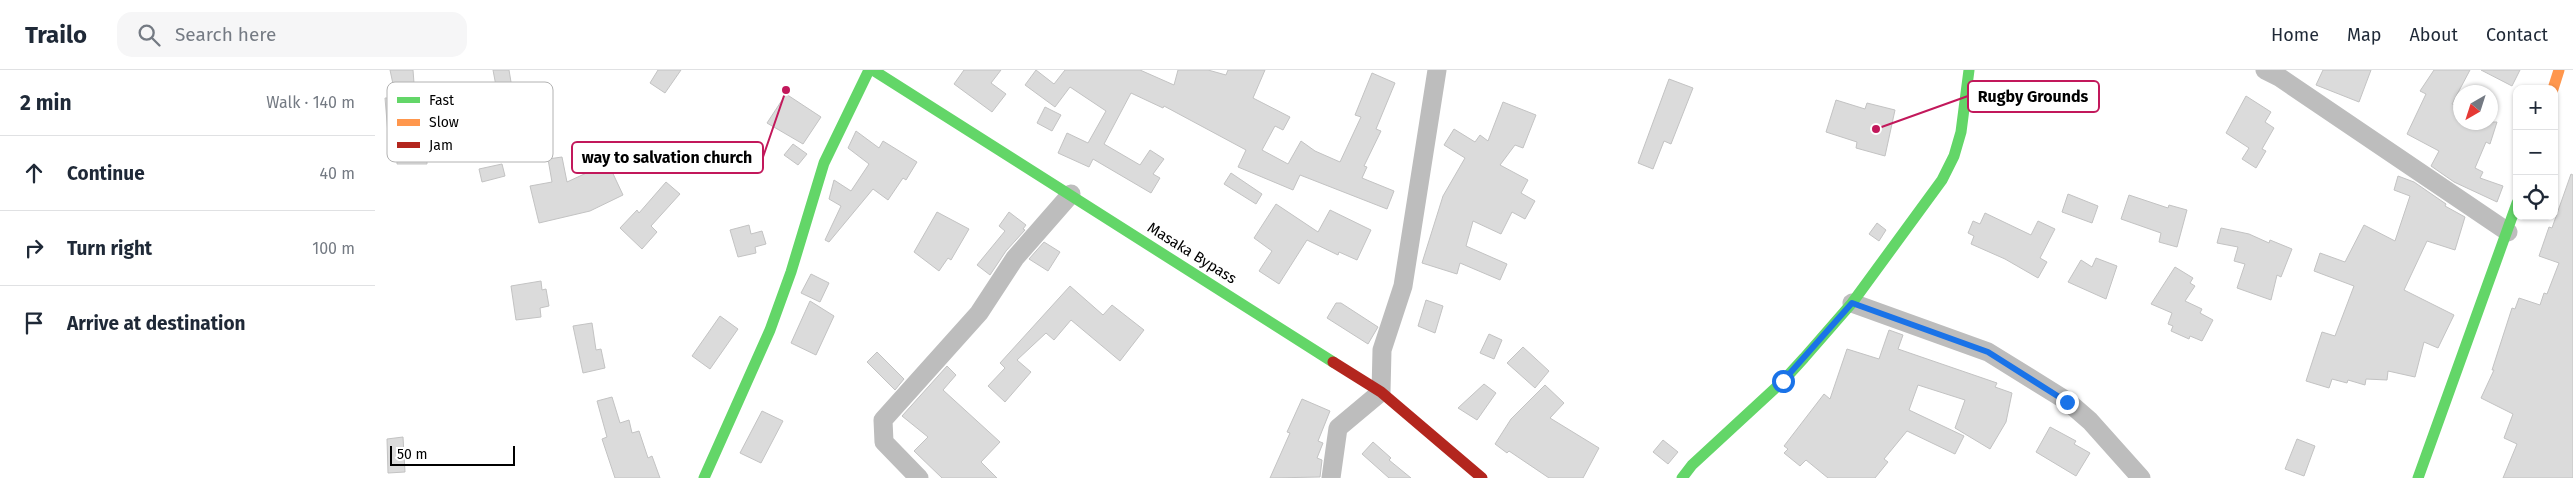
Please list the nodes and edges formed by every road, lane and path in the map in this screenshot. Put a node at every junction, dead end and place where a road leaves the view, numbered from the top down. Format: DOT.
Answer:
graph roads {
  1 [pos="871,70"];
  2 [pos="1437,70"];
  3 [pos="1969,70"];
  4 [pos="2265,70"];
  5 [pos="2559,70"];
  6 [pos="2554,85"];
  7 [pos="1071,194"];
  8 [pos="2513,216"];
  9 [pos="2508,232"];
  10 [pos="1852,303"];
  11 [pos="1381,392"];
  12 [pos="704,478"];
  13 [pos="919,478"];
  14 [pos="1331,478"];
  15 [pos="1482,478"];
  16 [pos="1682,478"];
  17 [pos="2141,478"];
  18 [pos="2418,478"];
  1 -- 7 [label="main road, Masaka Bypass"];
  1 -- 12 [label="main road"];
  2 -- 11 [label="street"];
  3 -- 10 [label="main road"];
  4 -- 9 [label="street"];
  5 -- 6 [label="main road"];
  7 -- 11 [label="main road, Masaka Bypass"];
  7 -- 13 [label="street"];
  8 -- 9 [label="main road"];
  9 -- 18 [label="main road"];
  10 -- 16 [label="main road"];
  10 -- 17 [label="street"];
  11 -- 14 [label="street"];
  11 -- 15 [label="main road, Masaka Bypass"];
}
